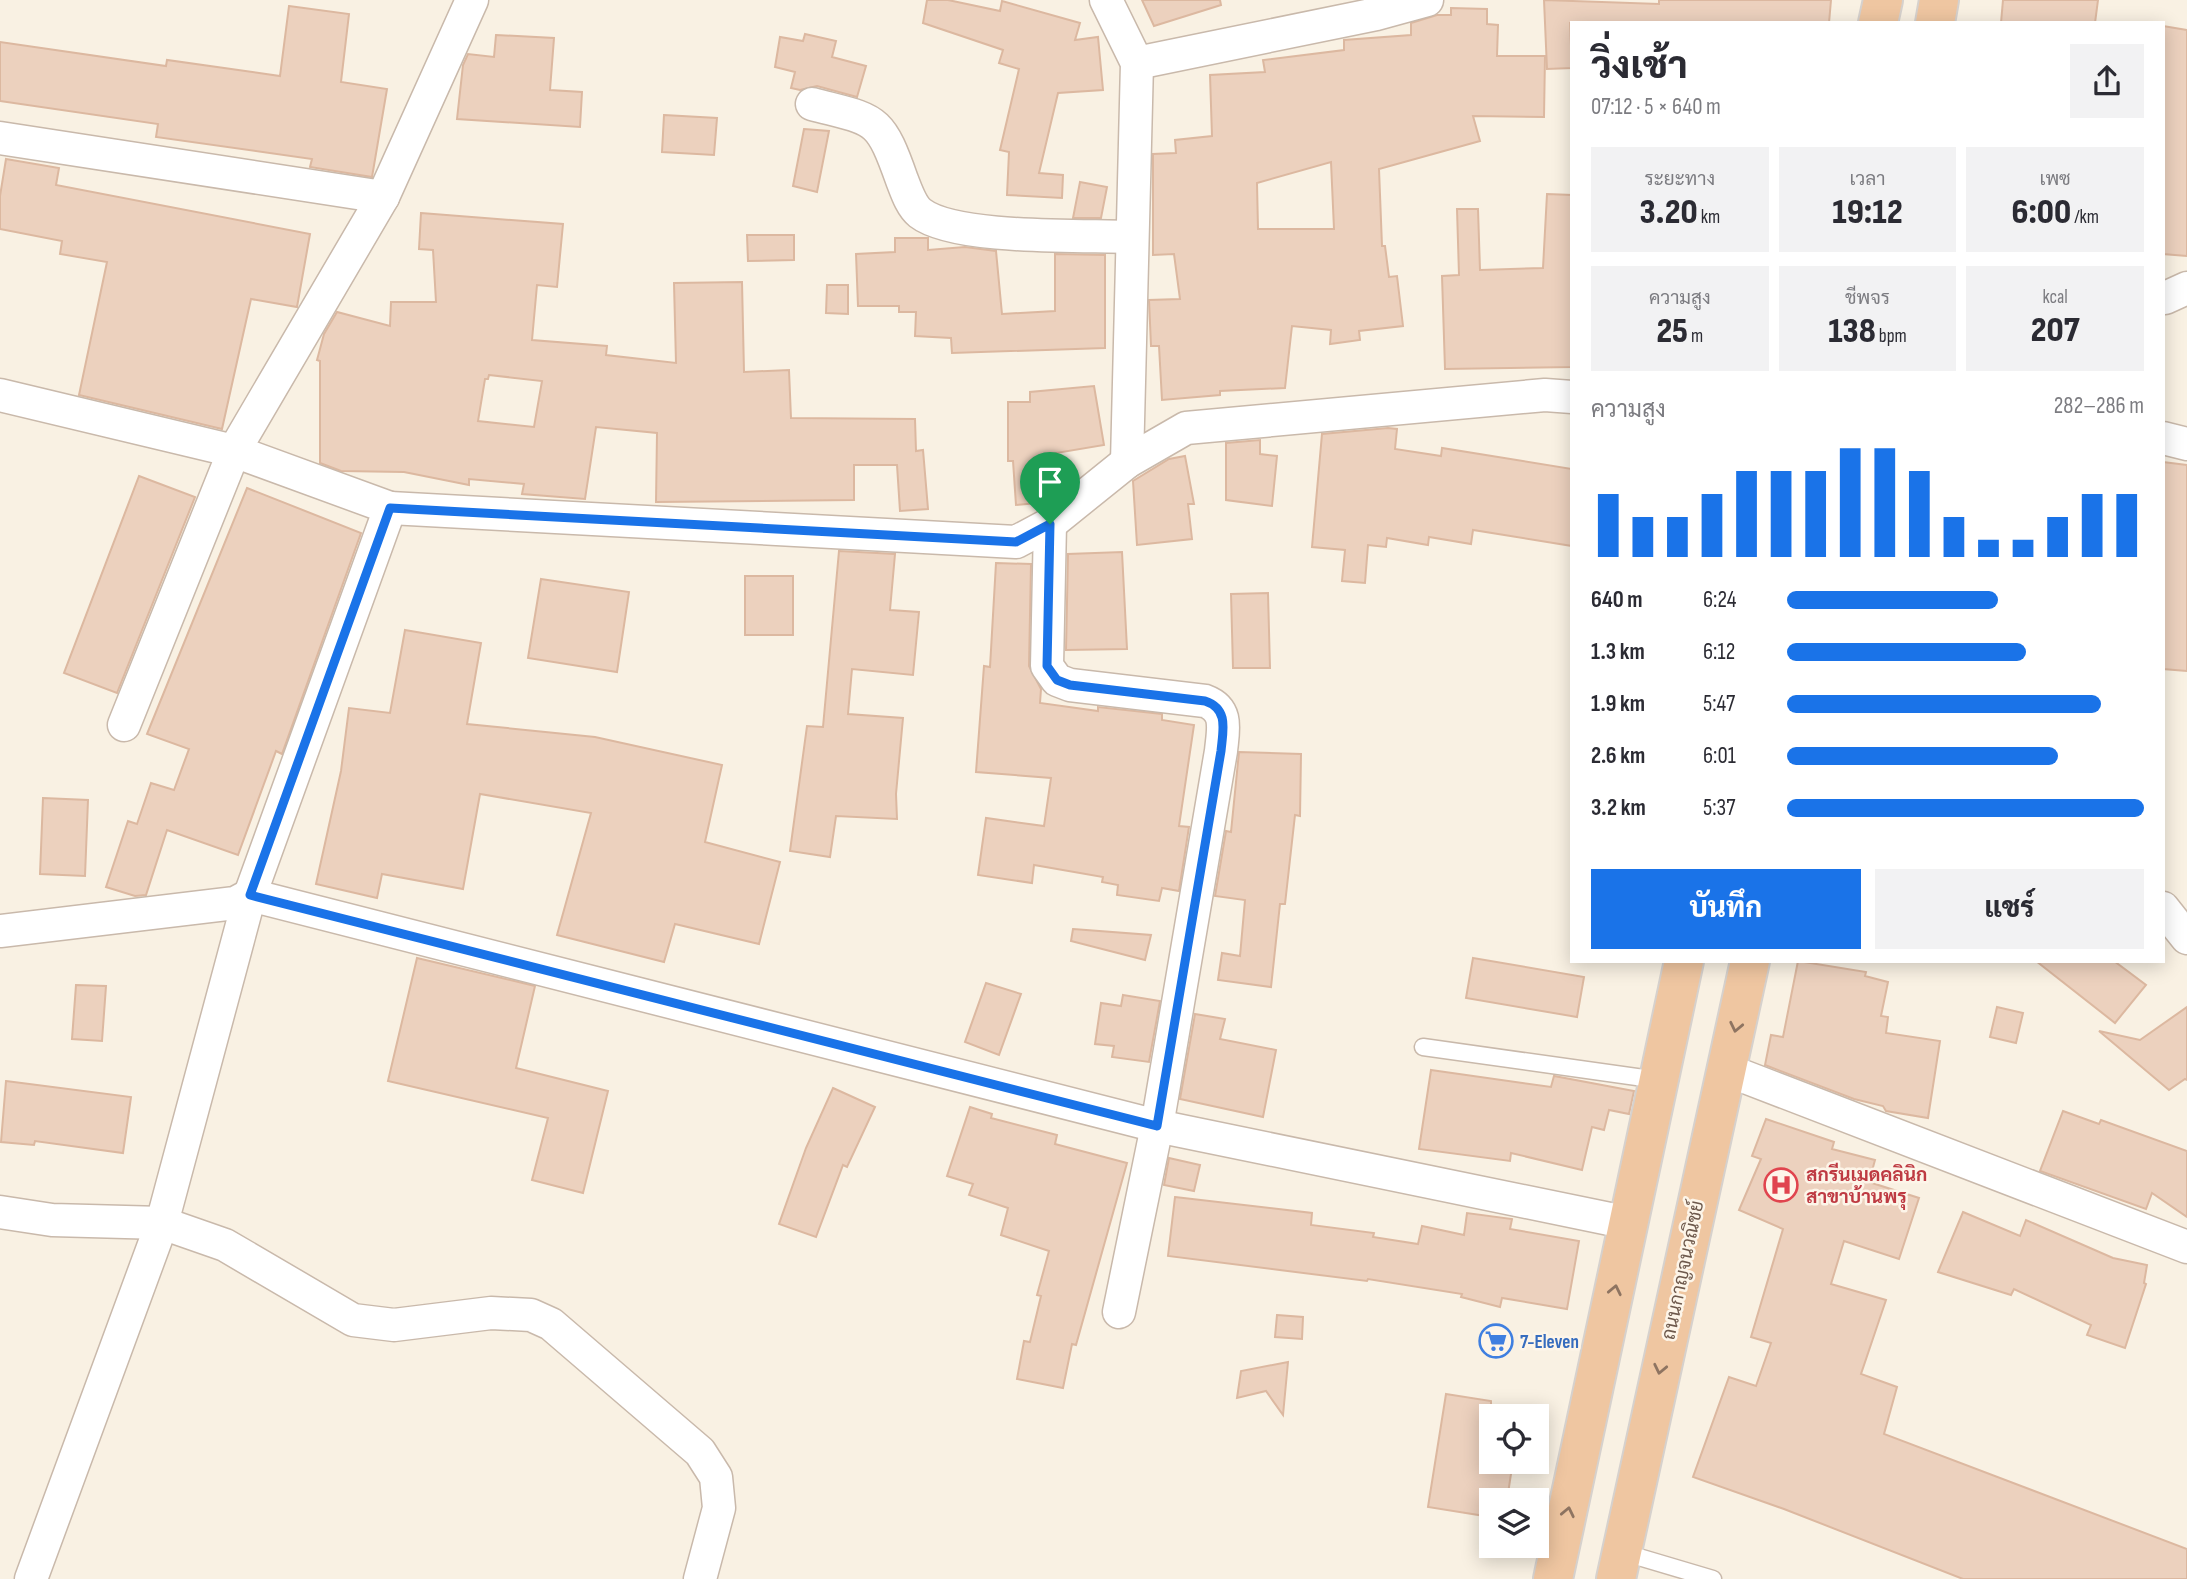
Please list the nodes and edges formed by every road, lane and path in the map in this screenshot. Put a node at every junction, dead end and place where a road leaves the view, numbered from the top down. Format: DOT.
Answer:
graph roads {
  1 [pos="472,0"];
  2 [pos="1106,0"];
  3 [pos="1427,0"];
  4 [pos="1883,0"];
  5 [pos="1939,0"];
  6 [pos="1375,7"];
  7 [pos="1878,21"];
  8 [pos="1935,21"];
  9 [pos="1137,63"];
  10 [pos="812,104"];
  11 [pos="0,138"];
  12 [pos="383,197"];
  13 [pos="1131,237"];
  14 [pos="0,395"];
  15 [pos="1570,397"];
  16 [pos="2165,438"];
  17 [pos="2187,444"];
  18 [pos="234,452"];
  19 [pos="1127,462"];
  20 [pos="390,508"];
  21 [pos="1050,524"];
  22 [pos="124,725"];
  23 [pos="250,895"];
  24 [pos="2165,910"];
  25 [pos="0,931"];
  26 [pos="2187,938"];
  27 [pos="1684,963"];
  28 [pos="1750,963"];
  29 [pos="1423,1047"];
  30 [pos="1727,1070"];
  31 [pos="1658,1080"];
  32 [pos="1157,1126"];
  33 [pos="0,1212"];
  34 [pos="162,1223"];
  35 [pos="1629,1223"];
  36 [pos="2187,1247"];
  37 [pos="1119,1312"];
  38 [pos="1618,1565"];
  39 [pos="31,1579"];
  40 [pos="700,1579"];
  41 [pos="1553,1579"];
  42 [pos="1713,1579"];
  1 -- 12 [label="street"];
  2 -- 9 [label="street"];
  3 -- 6 [label="street"];
  4 -- 7 [label="highway"];
  5 -- 8 [label="highway"];
  6 -- 9 [label="street"];
  9 -- 13 [label="street"];
  10 -- 13 [label="street"];
  11 -- 12 [label="street"];
  12 -- 18 [label="street"];
  13 -- 19 [label="street"];
  14 -- 18 [label="street"];
  15 -- 19 [label="street"];
  16 -- 17 [label="street"];
  18 -- 20 [label="street"];
  18 -- 22 [label="street"];
  19 -- 21 [label="street"];
  20 -- 21 [label="street"];
  20 -- 23 [label="street"];
  21 -- 32 [label="street"];
  23 -- 25 [label="street"];
  23 -- 32 [label="street"];
  23 -- 34 [label="street"];
  24 -- 26 [label="street"];
  27 -- 31 [label="highway"];
  28 -- 30 [label="highway, ถนนกาญจนวณิชย์, one-way"];
  29 -- 31 [label="lane"];
  30 -- 36 [label="street"];
  30 -- 38 [label="highway, ถนนกาญจนวณิชย์, one-way"];
  31 -- 35 [label="highway"];
  32 -- 35 [label="street"];
  32 -- 37 [label="street"];
  33 -- 34 [label="street"];
  34 -- 39 [label="street"];
  34 -- 40 [label="street"];
  41 -- 35 [label="highway, one-way"];
  38 -- 42 [label="lane"];
}
